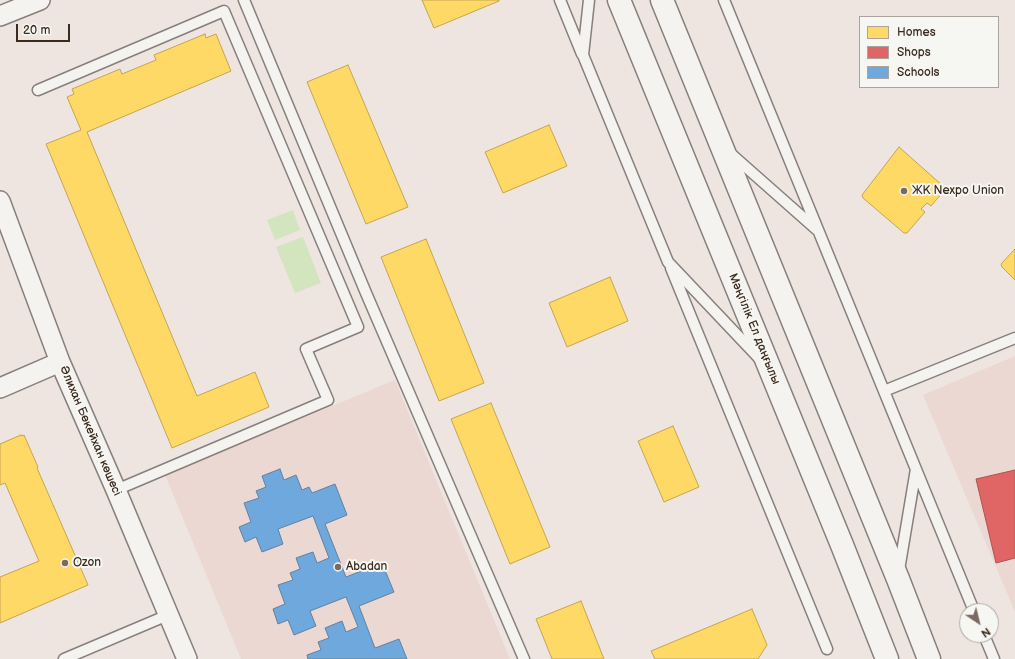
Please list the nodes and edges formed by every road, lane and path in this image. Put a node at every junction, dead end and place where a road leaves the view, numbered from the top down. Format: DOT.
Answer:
graph roads {
  1 [pos="40,0"];
  2 [pos="244,0"];
  3 [pos="560,0"];
  4 [pos="589,0"];
  5 [pos="619,0"];
  6 [pos="662,0"];
  7 [pos="667,0"];
  8 [pos="724,0"];
  9 [pos="0,16"];
  10 [pos="682,50"];
  11 [pos="583,55"];
  12 [pos="38,90"];
  13 [pos="721,145"];
  14 [pos="0,201"];
  15 [pos="818,230"];
  16 [pos="668,262"];
  17 [pos="1015,338"];
  18 [pos="60,362"];
  19 [pos="770,369"];
  20 [pos="0,388"];
  21 [pos="884,391"];
  22 [pos="916,469"];
  23 [pos="116,490"];
  24 [pos="842,544"];
  25 [pos="898,579"];
  26 [pos="971,603"];
  27 [pos="168,615"];
  28 [pos="987,643"];
  29 [pos="827,649"];
  30 [pos="64,659"];
  31 [pos="187,659"];
  32 [pos="524,659"];
  33 [pos="870,659"];
  34 [pos="887,659"];
  35 [pos="929,659"];
  36 [pos="994,659"];
  1 -- 9 [label="street"];
  2 -- 32 [label="lane"];
  3 -- 11 [label="lane"];
  4 -- 11 [label="lane"];
  5 -- 19 [label="main road, Мәңгілік Ел даңғылы"];
  6 -- 10 [label="main road"];
  7 -- 10 [label="main road"];
  8 -- 15 [label="lane"];
  10 -- 13 [label="main road"];
  11 -- 16 [label="lane"];
  12 -- 23 [label="lane"];
  13 -- 15 [label="lane"];
  13 -- 25 [label="main road"];
  14 -- 18 [label="street, Әлихан Бөкейхан көшесі"];
  15 -- 21 [label="lane"];
  16 -- 19 [label="lane"];
  16 -- 29 [label="lane"];
  17 -- 21 [label="lane"];
  18 -- 20 [label="street"];
  18 -- 23 [label="street, Әлихан Бөкейхан көшесі"];
  19 -- 24 [label="main road, Мәңгілік Ел даңғылы"];
  21 -- 22 [label="lane"];
  22 -- 25 [label="lane"];
  22 -- 26 [label="lane"];
  23 -- 27 [label="street, Әлихан Бөкейхан көшесі"];
  24 -- 33 [label="main road"];
  24 -- 34 [label="main road, Мәңгілік Ел даңғылы"];
  25 -- 35 [label="main road"];
  27 -- 30 [label="lane"];
  27 -- 31 [label="street, Әлихан Бөкейхан көшесі"];
  28 -- 36 [label="lane"];
}
